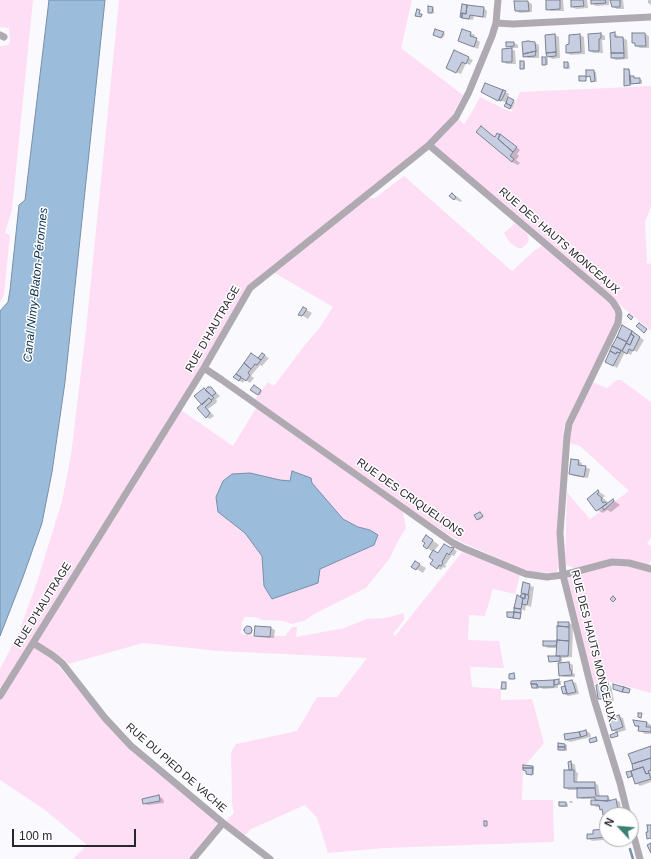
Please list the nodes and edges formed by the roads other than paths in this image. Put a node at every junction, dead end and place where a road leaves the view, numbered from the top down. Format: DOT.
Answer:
graph roads {
  1 [pos="498,0"];
  2 [pos="651,17"];
  3 [pos="496,23"];
  4 [pos="429,145"];
  5 [pos="204,368"];
  6 [pos="651,569"];
  7 [pos="563,575"];
  8 [pos="33,643"];
  9 [pos="0,696"];
  10 [pos="626,807"];
  11 [pos="223,823"];
  12 [pos="637,847"];
  13 [pos="193,859"];
  14 [pos="270,859"];
  15 [pos="640,859"];
  1 -- 3 [label="street, RUE D'HAUTRAGE"];
  2 -- 3 [label="street"];
  3 -- 4 [label="street, RUE D'HAUTRAGE"];
  4 -- 5 [label="street, RUE D'HAUTRAGE"];
  4 -- 7 [label="street, RUE DES HAUTS MONCEAUX"];
  5 -- 7 [label="street, RUE DES CRIQUELIONS"];
  5 -- 8 [label="street, RUE D'HAUTRAGE"];
  6 -- 7 [label="street, RUE DES CRIQUELIONS"];
  7 -- 10 [label="street, RUE DES HAUTS MONCEAUX"];
  8 -- 9 [label="street, RUE D'HAUTRAGE"];
  8 -- 11 [label="street, RUE DU PIED DE VACHE"];
  11 -- 13 [label="street, RUE DU PIED DE VACHE"];
  11 -- 14 [label="street, RUE DU PIED DE VACHE"];
  12 -- 15 [label="street"];
}
